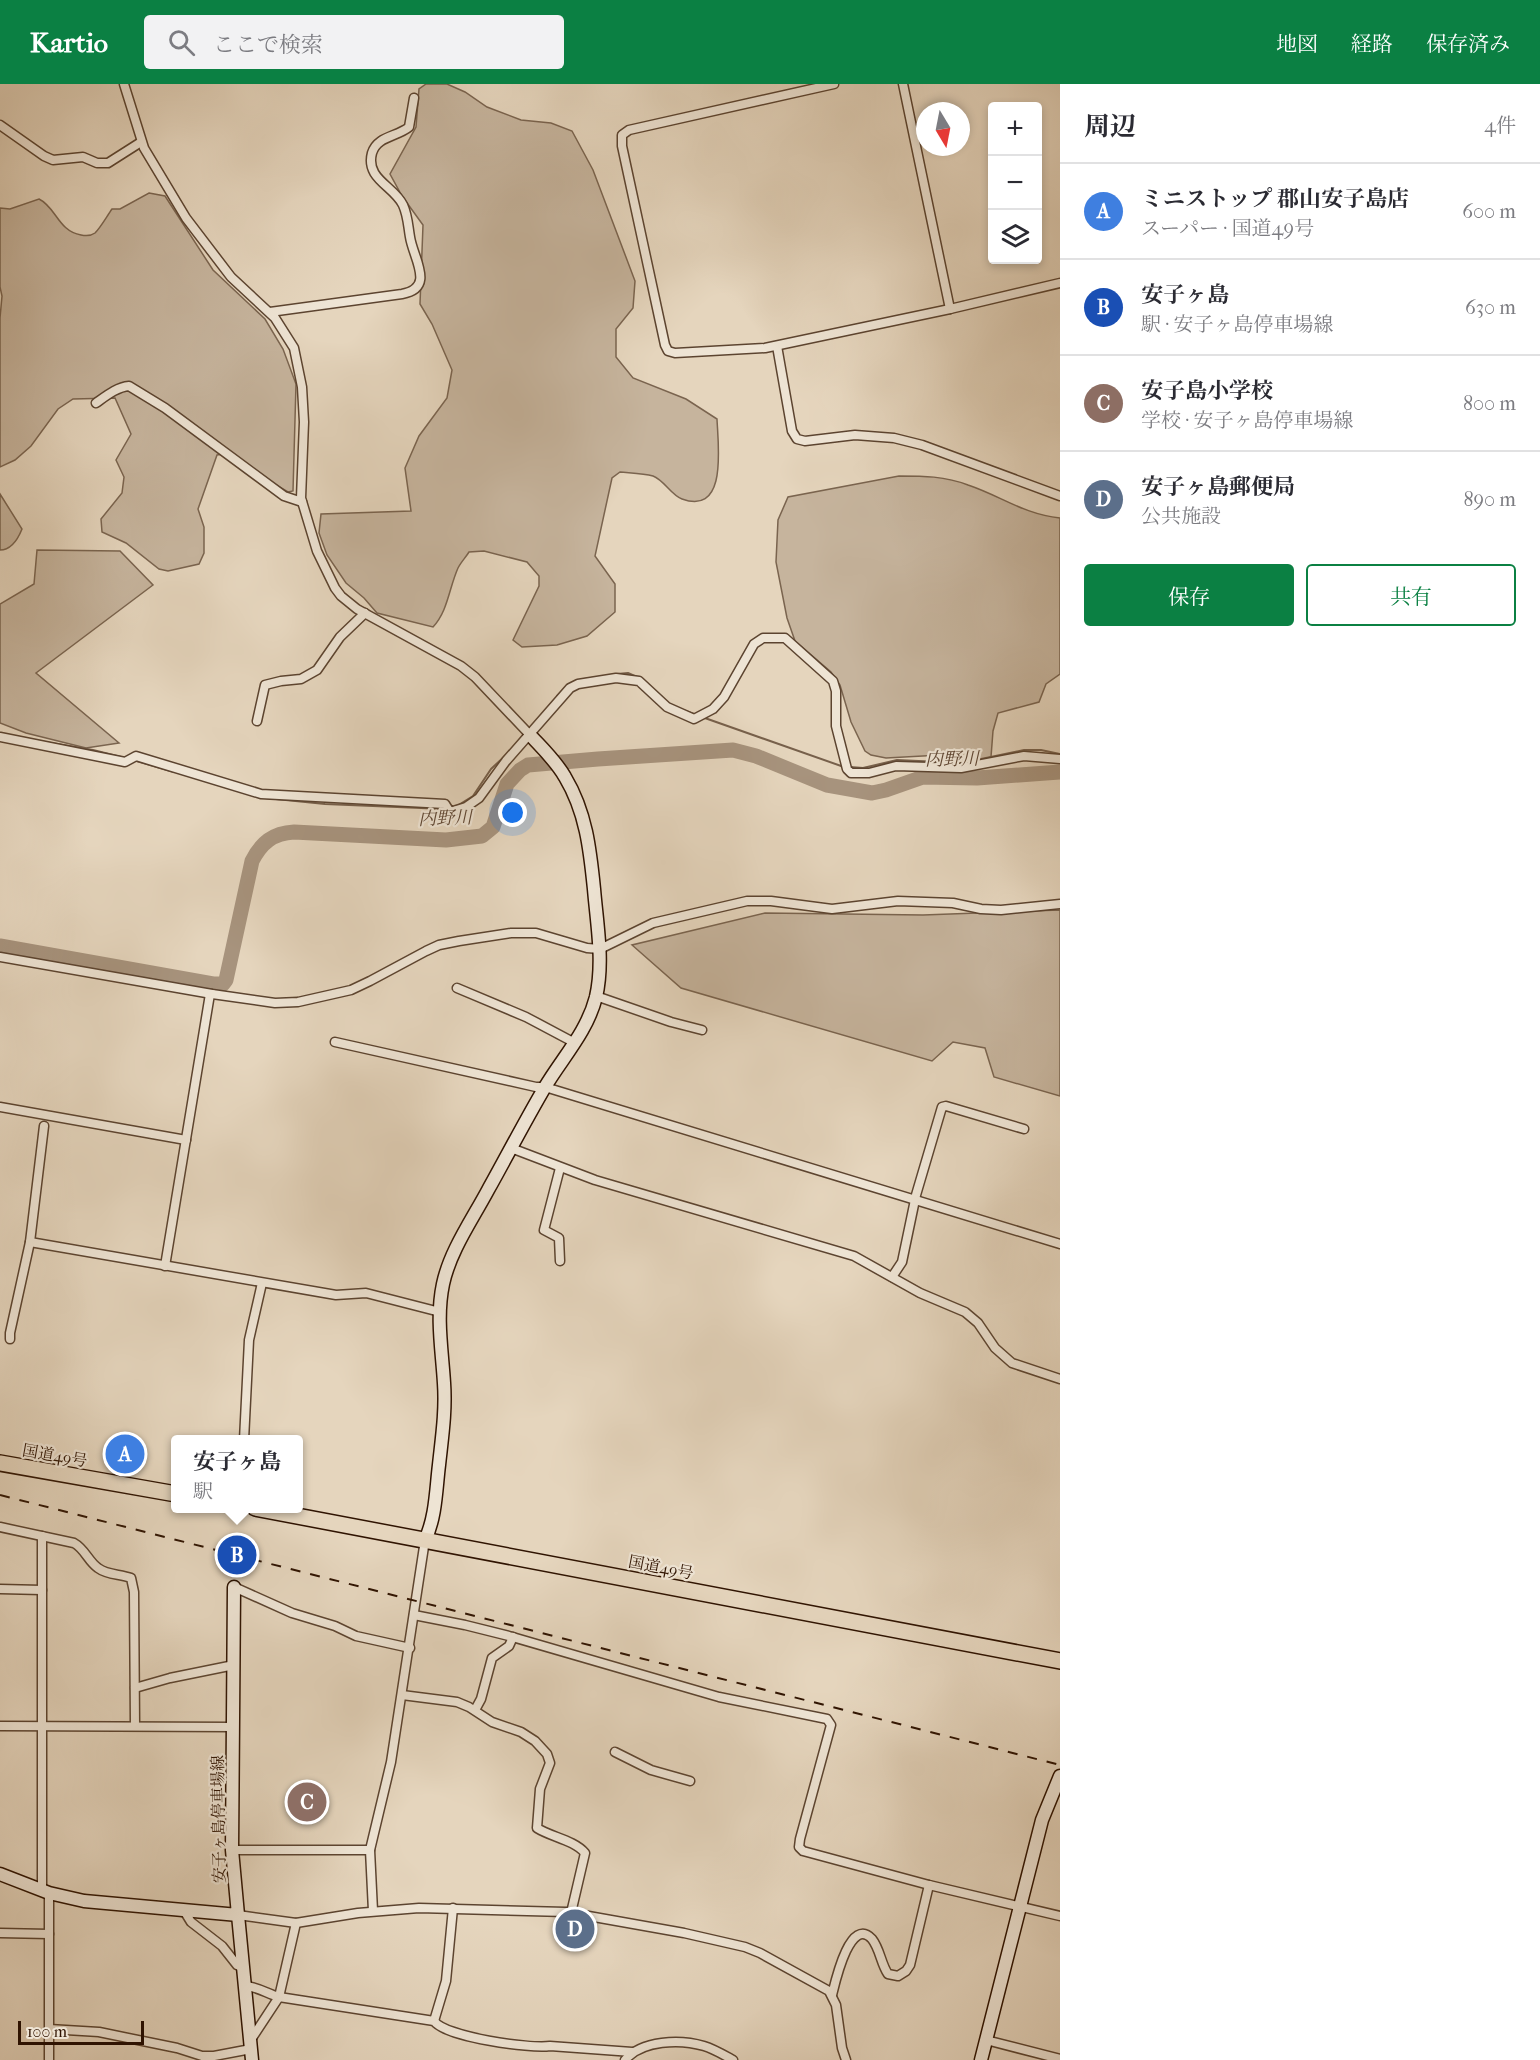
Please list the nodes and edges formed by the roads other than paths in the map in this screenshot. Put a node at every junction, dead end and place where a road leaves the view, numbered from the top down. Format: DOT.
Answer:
graph roads {
  1 [pos="124,84"];
  2 [pos="834,84"];
  3 [pos="903,84"];
  4 [pos="414,98"];
  5 [pos="0,125"];
  6 [pos="141,142"];
  7 [pos="1060,283"];
  8 [pos="950,309"];
  9 [pos="270,312"];
  10 [pos="777,346"];
  11 [pos="96,403"];
  12 [pos="1060,496"];
  13 [pos="302,502"];
  14 [pos="365,613"];
  15 [pos="257,721"];
  16 [pos="530,735"];
  17 [pos="0,737"];
  18 [pos="1060,759"];
  19 [pos="1060,903"];
  20 [pos="600,949"];
  21 [pos="0,957"];
  22 [pos="457,988"];
  23 [pos="212,994"];
  24 [pos="596,996"];
  25 [pos="702,1030"];
  26 [pos="335,1042"];
  27 [pos="575,1043"];
  28 [pos="545,1087"];
  29 [pos="0,1107"];
  30 [pos="44,1126"];
  31 [pos="1024,1129"];
  32 [pos="186,1140"];
  33 [pos="511,1148"];
  34 [pos="560,1168"];
  35 [pos="916,1200"];
  36 [pos="30,1242"];
  37 [pos="1060,1244"];
  38 [pos="560,1261"];
  39 [pos="165,1266"];
  40 [pos="892,1276"];
  41 [pos="262,1282"];
  42 [pos="440,1312"];
  43 [pos="10,1339"];
  44 [pos="1060,1379"];
  45 [pos="244,1435"];
  46 [pos="0,1463"];
  47 [pos="171,1493"];
  48 [pos="277,1513"];
  49 [pos="0,1527"];
  50 [pos="42,1536"];
  51 [pos="425,1540"];
  52 [pos="234,1587"];
  53 [pos="0,1589"];
  54 [pos="42,1590"];
  55 [pos="414,1615"];
  56 [pos="513,1637"];
  57 [pos="410,1648"];
  58 [pos="1060,1661"];
  59 [pos="234,1665"];
  60 [pos="135,1688"];
  61 [pos="402,1695"];
  62 [pos="475,1710"];
  63 [pos="0,1726"];
  64 [pos="42,1726"];
  65 [pos="135,1726"];
  66 [pos="234,1726"];
  67 [pos="615,1752"];
  68 [pos="1060,1776"];
  69 [pos="690,1781"];
  70 [pos="232,1850"];
  71 [pos="370,1850"];
  72 [pos="0,1874"];
  73 [pos="929,1885"];
  74 [pos="45,1892"];
  75 [pos="1020,1906"];
  76 [pos="453,1908"];
  77 [pos="183,1909"];
  78 [pos="373,1911"];
  79 [pos="571,1913"];
  80 [pos="238,1915"];
  81 [pos="1060,1916"];
  82 [pos="296,1923"];
  83 [pos="0,1933"];
  84 [pos="49,1934"];
  85 [pos="244,1968"];
  86 [pos="246,1986"];
  87 [pos="832,1995"];
  88 [pos="279,1997"];
  89 [pos="434,2021"];
  90 [pos="49,2029"];
  91 [pos="986,2040"];
  92 [pos="251,2050"];
  93 [pos="632,2052"];
  94 [pos="1060,2059"];
  95 [pos="49,2060"];
  96 [pos="625,2060"];
  97 [pos="733,2060"];
  98 [pos="846,2060"];
  99 [pos="981,2060"];
  1 -- 6 [label="street"];
  2 -- 10 [label="street"];
  3 -- 8 [label="street"];
  4 -- 9 [label="street"];
  5 -- 6 [label="street"];
  6 -- 9 [label="street"];
  7 -- 8 [label="street"];
  8 -- 10 [label="street"];
  9 -- 13 [label="street"];
  10 -- 12 [label="street"];
  11 -- 13 [label="street"];
  13 -- 14 [label="street"];
  14 -- 15 [label="street"];
  14 -- 16 [label="street"];
  16 -- 17 [label="street"];
  16 -- 18 [label="street"];
  16 -- 20 [label="street"];
  19 -- 20 [label="street"];
  20 -- 23 [label="street"];
  20 -- 24 [label="street"];
  21 -- 23 [label="street"];
  22 -- 27 [label="street"];
  23 -- 32 [label="street"];
  24 -- 25 [label="street"];
  24 -- 27 [label="street"];
  26 -- 28 [label="street"];
  27 -- 28 [label="street"];
  28 -- 33 [label="street"];
  28 -- 35 [label="street"];
  29 -- 32 [label="street"];
  30 -- 36 [label="street"];
  31 -- 35 [label="street"];
  32 -- 39 [label="street"];
  33 -- 34 [label="street"];
  33 -- 42 [label="street"];
  34 -- 38 [label="street"];
  34 -- 40 [label="street"];
  35 -- 37 [label="street"];
  35 -- 40 [label="street"];
  36 -- 39 [label="street"];
  36 -- 43 [label="street"];
  39 -- 41 [label="street"];
  40 -- 44 [label="street"];
  41 -- 42 [label="street"];
  41 -- 45 [label="street"];
  42 -- 51 [label="street"];
  46 -- 47 [label="highway, 国道49号"];
  48 -- 51 [label="highway, 国道49号"];
  49 -- 50 [label="street"];
  50 -- 54 [label="street"];
  50 -- 60 [label="street"];
  51 -- 55 [label="street"];
  51 -- 58 [label="highway, 国道49号"];
  52 -- 57 [label="street"];
  52 -- 59 [label="street, 安子ヶ島停車場線"];
  53 -- 54 [label="street"];
  54 -- 64 [label="street"];
  55 -- 56 [label="street"];
  55 -- 57 [label="street"];
  56 -- 62 [label="street"];
  56 -- 73 [label="street"];
  57 -- 61 [label="street"];
  59 -- 60 [label="street"];
  59 -- 66 [label="street, 安子ヶ島停車場線"];
  60 -- 65 [label="street"];
  61 -- 62 [label="street"];
  61 -- 71 [label="street"];
  62 -- 79 [label="street"];
  63 -- 64 [label="street"];
  64 -- 65 [label="street"];
  64 -- 74 [label="street"];
  65 -- 66 [label="street"];
  66 -- 70 [label="street, 安子ヶ島停車場線"];
  67 -- 69 [label="street"];
  68 -- 75 [label="street"];
  70 -- 71 [label="street"];
  70 -- 80 [label="street, 安子ヶ島停車場線"];
  71 -- 78 [label="street"];
  72 -- 74 [label="street"];
  73 -- 75 [label="street"];
  73 -- 87 [label="street"];
  74 -- 77 [label="street"];
  74 -- 84 [label="street"];
  75 -- 81 [label="street"];
  75 -- 91 [label="street"];
  76 -- 78 [label="street"];
  76 -- 79 [label="street"];
  76 -- 89 [label="street"];
  77 -- 80 [label="street"];
  77 -- 85 [label="street"];
  78 -- 82 [label="street"];
  79 -- 87 [label="street"];
  80 -- 82 [label="street"];
  80 -- 85 [label="street, 安子ヶ島停車場線"];
  82 -- 88 [label="street"];
  83 -- 84 [label="street"];
  84 -- 90 [label="street"];
  85 -- 86 [label="street, 安子ヶ島停車場線"];
  86 -- 88 [label="street"];
  86 -- 92 [label="street, 安子ヶ島停車場線"];
  87 -- 98 [label="street"];
  88 -- 89 [label="street"];
  88 -- 92 [label="street"];
  89 -- 93 [label="street"];
  90 -- 92 [label="street"];
  90 -- 95 [label="street"];
  91 -- 94 [label="street"];
  91 -- 99 [label="street"];
  93 -- 96 [label="street"];
  93 -- 97 [label="street"];
}
